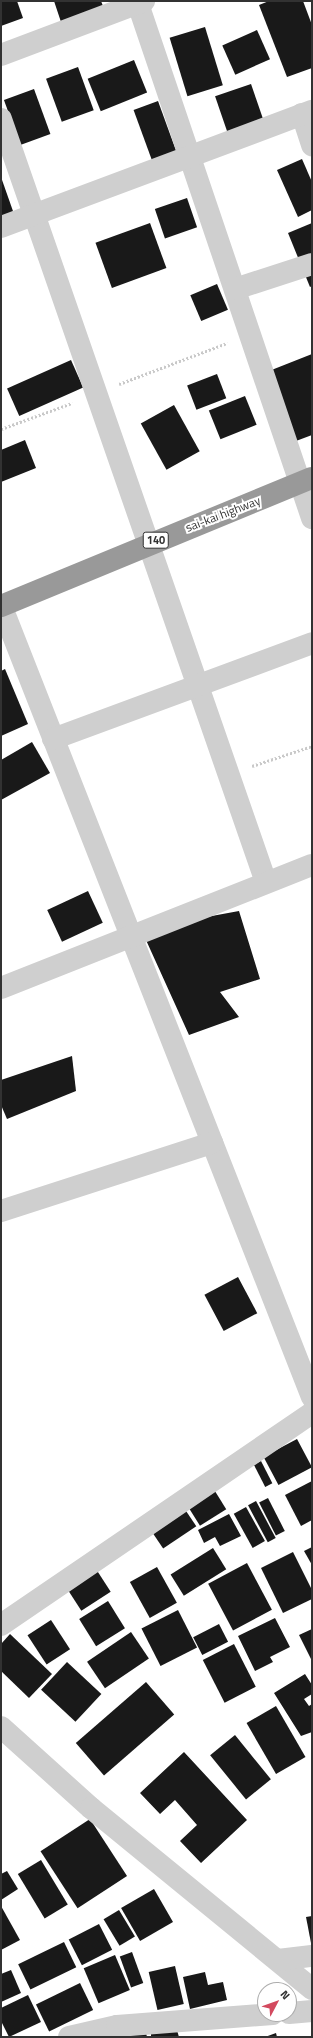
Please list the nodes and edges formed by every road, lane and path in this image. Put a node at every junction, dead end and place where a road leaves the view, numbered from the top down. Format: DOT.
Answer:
graph roads {
  1 [pos="139,2"];
  2 [pos="1,54"];
  3 [pos="307,112"];
  4 [pos="1,119"];
  5 [pos="312,145"];
  6 [pos="190,154"];
  7 [pos="34,214"];
  8 [pos="1,227"];
  9 [pos="312,264"];
  10 [pos="235,289"];
  11 [pos="250,334"];
  12 [pos="96,393"];
  13 [pos="1,429"];
  14 [pos="307,480"];
  15 [pos="312,518"];
  16 [pos="148,543"];
  17 [pos="1,606"];
  18 [pos="312,643"];
  19 [pos="198,685"];
  20 [pos="53,739"];
  21 [pos="312,746"];
  22 [pos="229,774"];
  23 [pos="312,864"];
  24 [pos="266,882"];
  25 [pos="130,934"];
  26 [pos="1,988"];
  27 [pos="212,1143"];
  28 [pos="1,1212"];
  29 [pos="307,1372"];
  30 [pos="312,1397"];
  31 [pos="312,1412"];
  32 [pos="1,1625"];
  33 [pos="1,1727"];
  34 [pos="312,1956"];
  35 [pos="278,1960"];
  36 [pos="312,1989"];
  37 [pos="312,2011"];
  38 [pos="297,2012"];
  39 [pos="257,2015"];
  40 [pos="69,2037"];
  1 -- 2 [label="street"];
  1 -- 6 [label="street"];
  3 -- 5 [label="street"];
  3 -- 6 [label="street"];
  4 -- 7 [label="street"];
  6 -- 7 [label="street"];
  6 -- 10 [label="street"];
  7 -- 8 [label="street"];
  7 -- 12 [label="street"];
  9 -- 10 [label="street"];
  10 -- 11 [label="street"];
  11 -- 12 [label="path"];
  11 -- 14 [label="street"];
  12 -- 13 [label="path"];
  12 -- 16 [label="street"];
  14 -- 15 [label="street"];
  14 -- 16 [label="highway, sai-kai highway / 140"];
  16 -- 17 [label="highway, sai-kai highway / 140"];
  16 -- 19 [label="street"];
  17 -- 20 [label="street"];
  18 -- 19 [label="street"];
  19 -- 20 [label="street"];
  19 -- 22 [label="street"];
  20 -- 25 [label="street"];
  21 -- 22 [label="path"];
  22 -- 24 [label="street"];
  23 -- 24 [label="street"];
  24 -- 25 [label="street"];
  25 -- 26 [label="street"];
  25 -- 27 [label="street"];
  27 -- 28 [label="street"];
  27 -- 29 [label="street"];
  29 -- 30 [label="street"];
  31 -- 32 [label="street"];
  33 -- 35 [label="street"];
  34 -- 35 [label="street"];
  35 -- 36 [label="street"];
  37 -- 38 [label="street"];
  39 -- 40 [label="street"];
}
